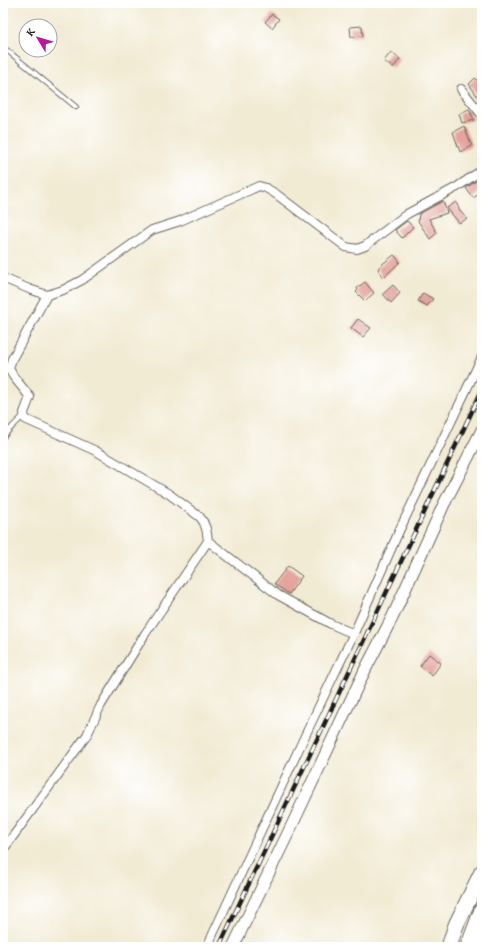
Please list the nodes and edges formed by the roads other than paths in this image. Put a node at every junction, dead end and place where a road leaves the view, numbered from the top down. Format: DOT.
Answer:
graph roads {
  1 [pos="3,47"];
  2 [pos="461,89"];
  3 [pos="76,107"];
  4 [pos="482,115"];
  5 [pos="482,170"];
  6 [pos="3,278"];
  7 [pos="47,295"];
  8 [pos="482,357"];
  9 [pos="25,415"];
  10 [pos="482,430"];
  11 [pos="3,437"];
  12 [pos="208,540"];
  13 [pos="354,634"];
  14 [pos="3,850"];
  15 [pos="482,872"];
  16 [pos="482,910"];
  17 [pos="473,944"];
  18 [pos="207,947"];
  19 [pos="232,947"];
  20 [pos="449,947"];
  1 -- 3 [label="lane"];
  2 -- 4 [label="street"];
  5 -- 7 [label="street"];
  6 -- 7 [label="street"];
  7 -- 9 [label="street"];
  8 -- 13 [label="street"];
  9 -- 11 [label="lane"];
  9 -- 12 [label="street"];
  10 -- 19 [label="street"];
  12 -- 13 [label="street"];
  12 -- 14 [label="street"];
  13 -- 18 [label="street"];
  15 -- 20 [label="highway"];
  16 -- 17 [label="highway"];
}
